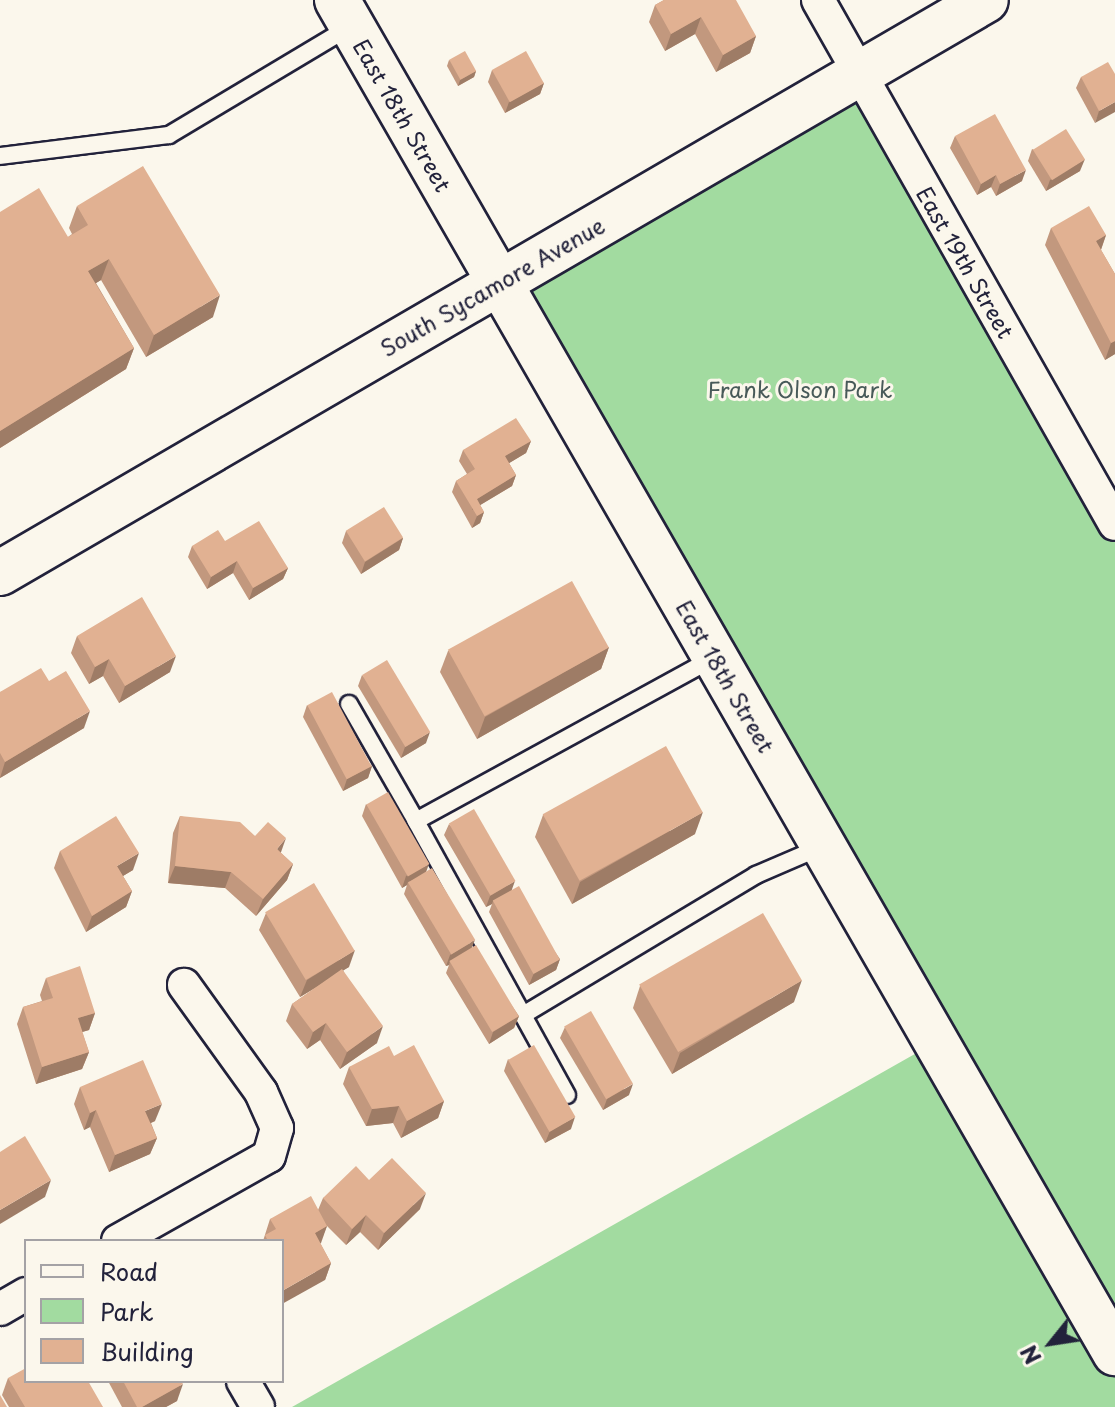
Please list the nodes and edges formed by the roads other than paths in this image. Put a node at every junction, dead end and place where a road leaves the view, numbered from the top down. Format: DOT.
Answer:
graph roads {
  1 [pos="818,0"];
  2 [pos="986,0"];
  3 [pos="344,13"];
  4 [pos="859,74"];
  5 [pos="0,156"];
  6 [pos="499,281"];
  7 [pos="1115,524"];
  8 [pos="0,573"];
  9 [pos="715,657"];
  10 [pos="349,704"];
  11 [pos="416,821"];
  12 [pos="824,846"];
  13 [pos="184,985"];
  14 [pos="523,1015"];
  15 [pos="567,1095"];
  16 [pos="152,1232"];
  17 [pos="126,1239"];
  18 [pos="24,1295"];
  19 [pos="0,1309"];
  20 [pos="1115,1353"];
  21 [pos="244,1383"];
  22 [pos="258,1407"];
  1 -- 4 [label="street, East 19th Street"];
  2 -- 4 [label="street, South Sycamore Avenue"];
  3 -- 5 [label="lane"];
  3 -- 6 [label="street, East 18th Street"];
  4 -- 6 [label="street, South Sycamore Avenue"];
  4 -- 7 [label="street, East 19th Street"];
  6 -- 8 [label="street, South Sycamore Avenue"];
  6 -- 9 [label="street, East 18th Street"];
  9 -- 11 [label="lane"];
  9 -- 12 [label="street, East 18th Street"];
  10 -- 11 [label="lane"];
  11 -- 14 [label="lane"];
  12 -- 14 [label="lane"];
  12 -- 20 [label="street, East 18th Street"];
  13 -- 16 [label="street"];
  14 -- 15 [label="lane"];
  16 -- 17 [label="street"];
  18 -- 19 [label="street"];
  21 -- 22 [label="street"];
}
